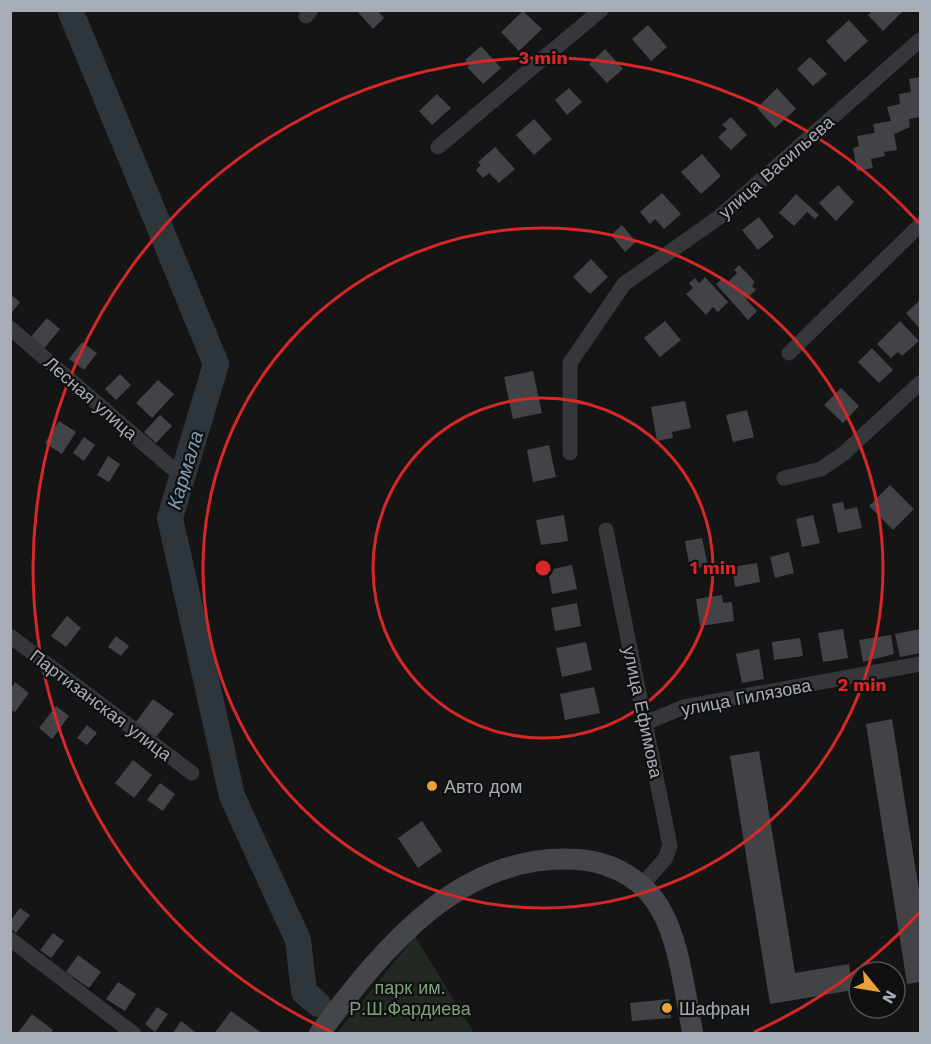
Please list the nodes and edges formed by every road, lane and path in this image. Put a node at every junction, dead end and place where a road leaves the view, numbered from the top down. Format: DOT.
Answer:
graph roads {
  1 [pos="601,10"];
  2 [pos="921,40"];
  3 [pos="438,147"];
  4 [pos="921,225"];
  5 [pos="10,328"];
  6 [pos="789,353"];
  7 [pos="921,383"];
  8 [pos="570,453"];
  9 [pos="172,468"];
  10 [pos="784,478"];
  11 [pos="606,530"];
  12 [pos="10,636"];
  13 [pos="921,664"];
  14 [pos="645,723"];
  15 [pos="192,773"];
  16 [pos="642,885"];
  17 [pos="10,939"];
  18 [pos="134,1034"];
  19 [pos="319,1034"];
  20 [pos="693,1034"];
  1 -- 3 [label="street"];
  2 -- 8 [label="street, улица Васильева"];
  4 -- 6 [label="street"];
  5 -- 9 [label="street, Лесная улица"];
  7 -- 10 [label="street"];
  11 -- 14 [label="street, улица Ефимова"];
  12 -- 15 [label="street, Партизанская улица"];
  13 -- 14 [label="street, улица Гилязова"];
  14 -- 16 [label="street, улица Ефимова"];
  16 -- 19 [label="street"];
  16 -- 20 [label="street"];
  17 -- 18 [label="street"];
}
